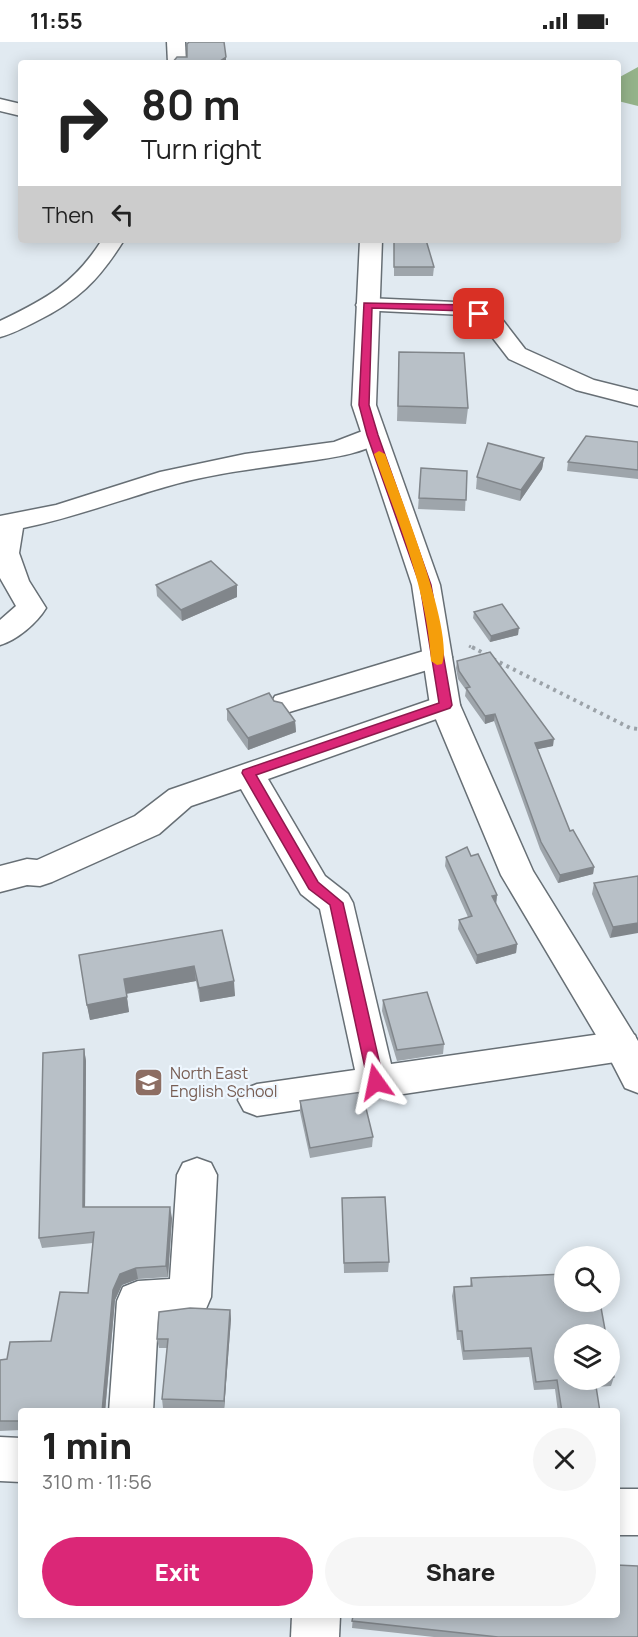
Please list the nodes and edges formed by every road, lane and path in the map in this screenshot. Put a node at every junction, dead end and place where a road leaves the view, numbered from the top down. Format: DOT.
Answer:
graph roads {
  1 [pos="176,42"];
  2 [pos="177,60"];
  3 [pos="0,105"];
  4 [pos="18,109"];
  5 [pos="111,243"];
  6 [pos="371,243"];
  7 [pos="367,305"];
  8 [pos="0,330"];
  9 [pos="638,399"];
  10 [pos="372,435"];
  11 [pos="5,523"];
  12 [pos="0,635"];
  13 [pos="436,649"];
  14 [pos="286,703"];
  15 [pos="445,705"];
  16 [pos="638,729"];
  17 [pos="248,773"];
  18 [pos="0,879"];
  19 [pos="630,1061"];
  20 [pos="376,1082"];
  21 [pos="257,1100"];
  22 [pos="196,1175"];
  23 [pos="131,1408"];
  24 [pos="0,1459"];
  25 [pos="18,1460"];
  26 [pos="620,1512"];
  27 [pos="638,1512"];
  28 [pos="316,1618"];
  29 [pos="315,1637"];
  1 -- 2 [label="street"];
  3 -- 4 [label="street"];
  5 -- 8 [label="street"];
  6 -- 7 [label="street"];
  7 -- 9 [label="street"];
  7 -- 10 [label="street"];
  10 -- 11 [label="street"];
  10 -- 13 [label="street"];
  11 -- 12 [label="street"];
  13 -- 14 [label="street"];
  13 -- 15 [label="street"];
  13 -- 16 [label="path"];
  15 -- 17 [label="street"];
  15 -- 19 [label="street"];
  17 -- 18 [label="street"];
  17 -- 20 [label="street"];
  19 -- 20 [label="street"];
  20 -- 21 [label="street"];
  22 -- 23 [label="street"];
  24 -- 25 [label="street"];
  26 -- 27 [label="street"];
  28 -- 29 [label="street"];
}
